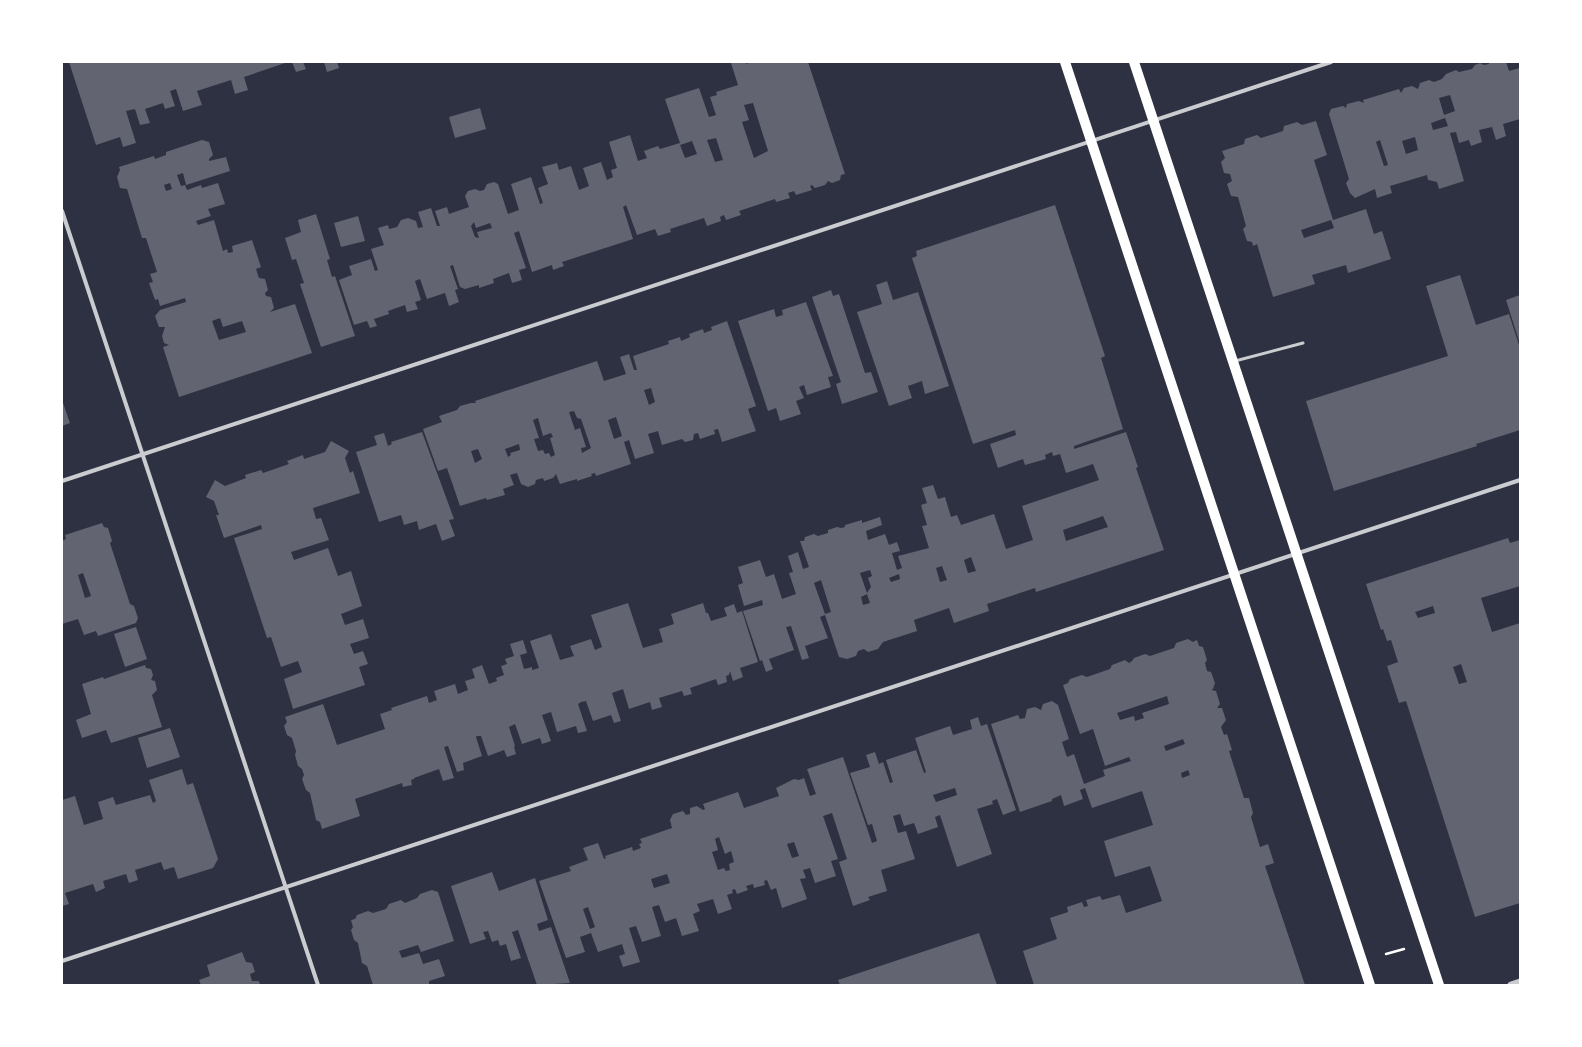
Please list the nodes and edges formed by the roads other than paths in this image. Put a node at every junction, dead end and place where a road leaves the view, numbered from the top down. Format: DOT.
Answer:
graph roads {
  1 [pos="1065,62"];
  2 [pos="1134,62"];
  3 [pos="1331,62"];
  4 [pos="1154,121"];
  5 [pos="1091,141"];
  6 [pos="62,210"];
  7 [pos="1303,344"];
  8 [pos="1233,362"];
  9 [pos="143,454"];
  10 [pos="1520,480"];
  11 [pos="62,481"];
  12 [pos="1297,554"];
  13 [pos="1234,574"];
  14 [pos="286,888"];
  15 [pos="62,962"];
  16 [pos="1520,982"];
  17 [pos="318,985"];
  18 [pos="1370,985"];
  19 [pos="1439,985"];
  20 [pos="1511,985"];
  1 -- 5 [label="main road"];
  2 -- 4 [label="main road"];
  3 -- 4 [label="street"];
  4 -- 5 [label="street"];
  4 -- 8 [label="main road"];
  5 -- 9 [label="street"];
  5 -- 13 [label="main road"];
  6 -- 9 [label="street"];
  7 -- 8 [label="lane"];
  8 -- 12 [label="main road"];
  9 -- 11 [label="street"];
  9 -- 14 [label="street"];
  10 -- 12 [label="street"];
  12 -- 13 [label="street"];
  12 -- 19 [label="main road"];
  13 -- 14 [label="street"];
  13 -- 18 [label="main road"];
  14 -- 15 [label="street"];
  14 -- 17 [label="street"];
  16 -- 20 [label="street"];
}
